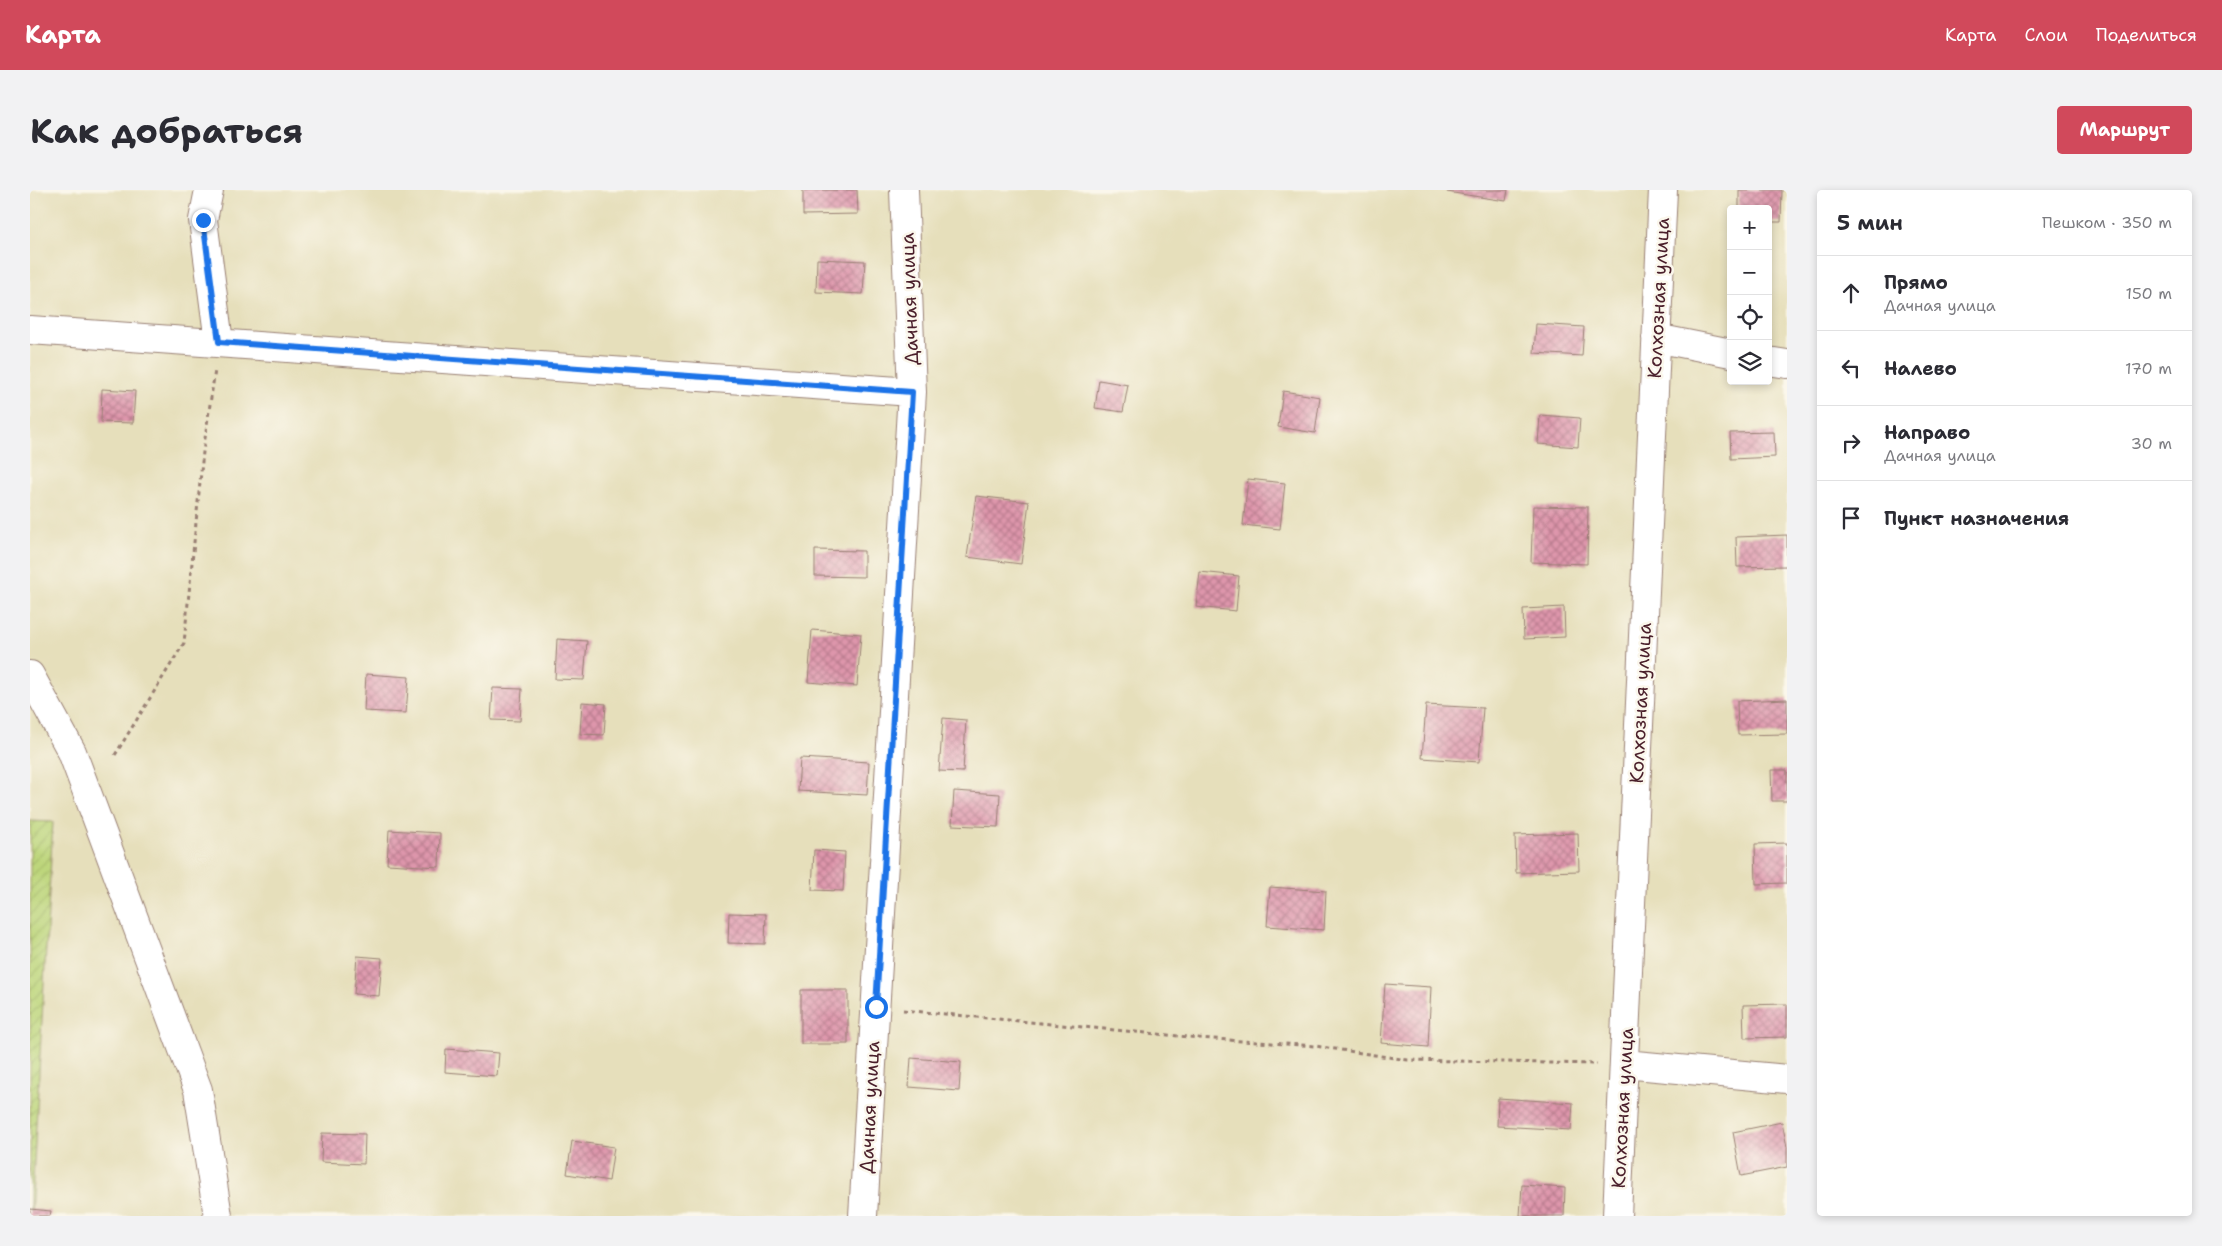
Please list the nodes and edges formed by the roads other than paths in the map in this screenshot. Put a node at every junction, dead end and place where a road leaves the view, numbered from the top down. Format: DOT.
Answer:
graph roads {
  1 [pos="209,190"];
  2 [pos="904,190"];
  3 [pos="1663,190"];
  4 [pos="30,330"];
  5 [pos="1656,338"];
  6 [pos="219,342"];
  7 [pos="1727,352"];
  8 [pos="1772,362"];
  9 [pos="1787,364"];
  10 [pos="912,392"];
  11 [pos="30,674"];
  12 [pos="1624,1064"];
  13 [pos="1787,1079"];
  14 [pos="218,1216"];
  15 [pos="863,1216"];
  16 [pos="1617,1216"];
  1 -- 6 [label="street"];
  2 -- 10 [label="street, Дачная улица"];
  3 -- 5 [label="street, Колхозная улица"];
  4 -- 6 [label="street"];
  5 -- 7 [label="street"];
  5 -- 12 [label="street, Колхозная улица"];
  6 -- 10 [label="street"];
  8 -- 9 [label="street"];
  10 -- 15 [label="street, Дачная улица"];
  11 -- 14 [label="street"];
  12 -- 13 [label="street"];
  12 -- 16 [label="street, Колхозная улица"];
}
